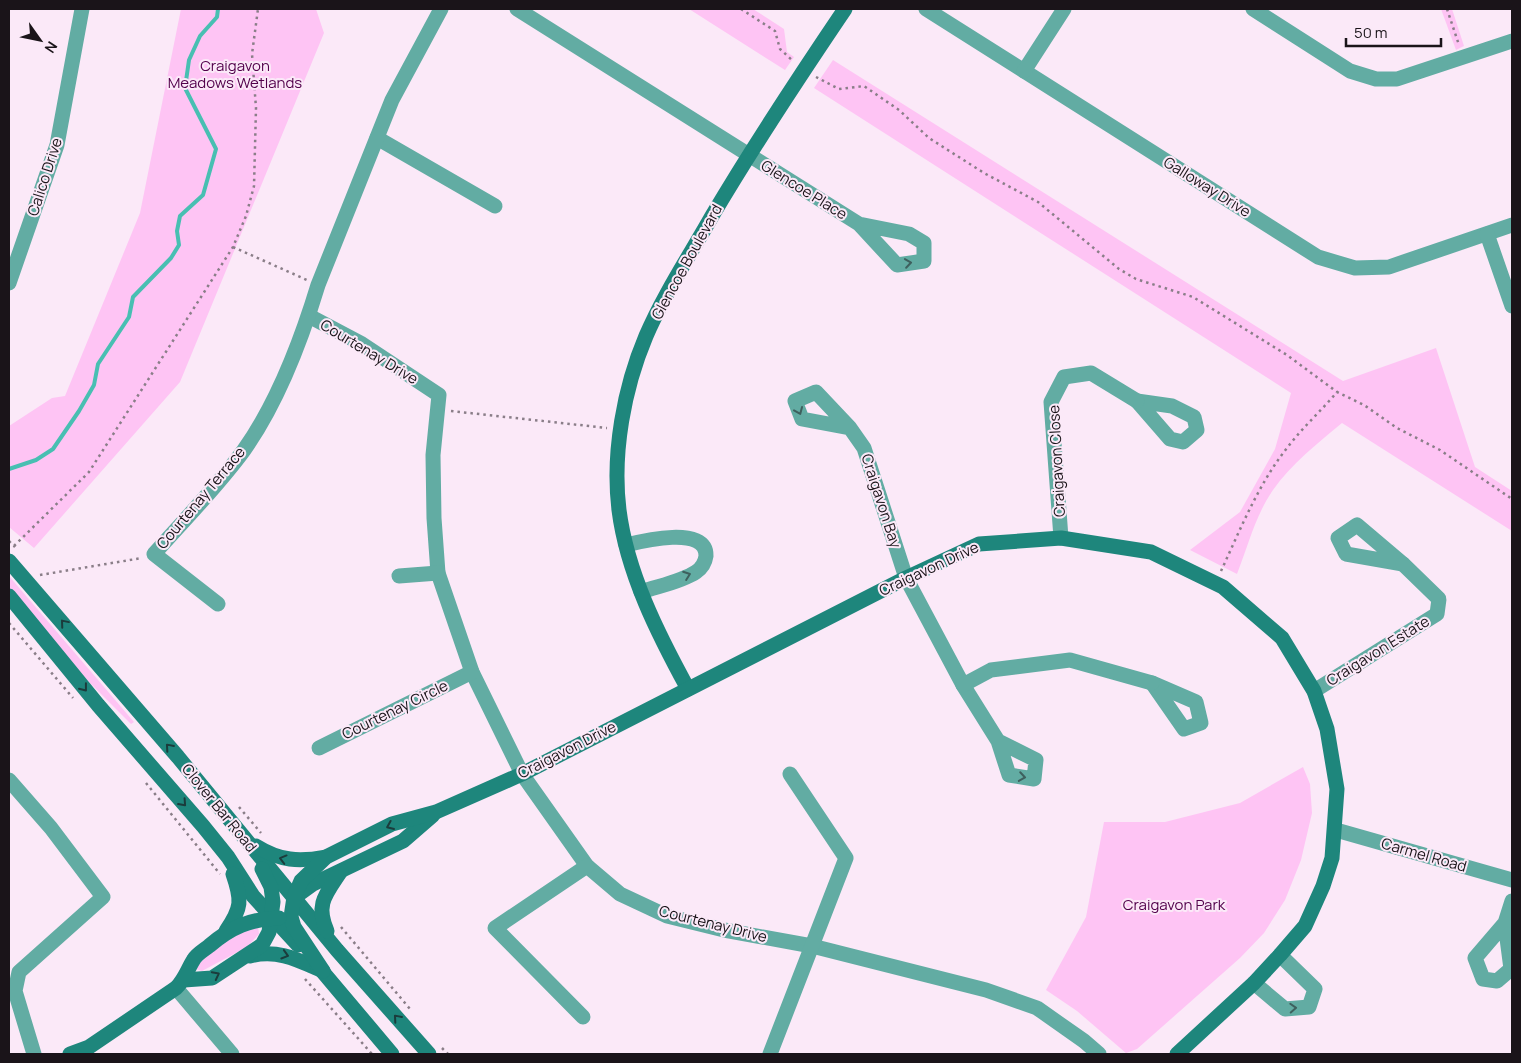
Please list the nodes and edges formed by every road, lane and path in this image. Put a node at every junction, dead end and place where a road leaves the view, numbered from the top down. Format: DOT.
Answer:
graph roads {
  1 [pos="82,9"];
  2 [pos="258,9"];
  3 [pos="441,9"];
  4 [pos="517,9"];
  5 [pos="741,9"];
  6 [pos="845,9"];
  7 [pos="926,9"];
  8 [pos="1064,9"];
  9 [pos="1253,9"];
  10 [pos="1447,9"];
  11 [pos="1512,40"];
  12 [pos="1460,49"];
  13 [pos="795,63"];
  14 [pos="1024,71"];
  15 [pos="816,76"];
  16 [pos="377,138"];
  17 [pos="748,155"];
  18 [pos="495,206"];
  19 [pos="859,224"];
  20 [pos="1512,225"];
  21 [pos="1487,234"];
  22 [pos="233,247"];
  23 [pos="308,280"];
  24 [pos="9,283"];
  25 [pos="1512,306"];
  26 [pos="309,316"];
  27 [pos="1337,392"];
  28 [pos="1137,401"];
  29 [pos="438,410"];
  30 [pos="850,428"];
  31 [pos="621,430"];
  32 [pos="1512,499"];
  33 [pos="1061,538"];
  34 [pos="9,541"];
  35 [pos="626,545"];
  36 [pos="154,554"];
  37 [pos="9,561"];
  38 [pos="1403,564"];
  39 [pos="438,573"];
  40 [pos="40,575"];
  41 [pos="398,576"];
  42 [pos="906,578"];
  43 [pos="1215,583"];
  44 [pos="641,592"];
  45 [pos="9,596"];
  46 [pos="218,604"];
  47 [pos="472,672"];
  48 [pos="1152,682"];
  49 [pos="963,685"];
  50 [pos="688,689"];
  51 [pos="1314,691"];
  52 [pos="998,741"];
  53 [pos="319,748"];
  54 [pos="522,774"];
  55 [pos="790,774"];
  56 [pos="9,780"];
  57 [pos="436,812"];
  58 [pos="1336,830"];
  59 [pos="189,837"];
  60 [pos="244,839"];
  61 [pos="228,857"];
  62 [pos="326,857"];
  63 [pos="586,866"];
  64 [pos="341,870"];
  65 [pos="1512,880"];
  66 [pos="225,881"];
  67 [pos="272,897"];
  68 [pos="294,897"];
  69 [pos="1512,901"];
  70 [pos="290,917"];
  71 [pos="273,918"];
  72 [pos="336,921"];
  73 [pos="1505,923"];
  74 [pos="225,932"];
  75 [pos="812,946"];
  76 [pos="337,950"];
  77 [pos="1280,955"];
  78 [pos="244,958"];
  79 [pos="323,971"];
  80 [pos="302,975"];
  81 [pos="1254,983"];
  82 [pos="180,984"];
  83 [pos="412,1012"];
  84 [pos="583,1017"];
  85 [pos="433,1048"];
  86 [pos="34,1054"];
  87 [pos="70,1054"];
  88 [pos="232,1054"];
  89 [pos="372,1054"];
  90 [pos="392,1054"];
  91 [pos="448,1054"];
  92 [pos="770,1054"];
  93 [pos="1099,1054"];
  94 [pos="1177,1054"];
  1 -- 24 [label="street, Calico Drive"];
  2 -- 22 [label="path"];
  3 -- 16 [label="street, Courtenay Drive"];
  4 -- 17 [label="street"];
  5 -- 13 [label="path"];
  6 -- 17 [label="street, Glencoe Boulevard"];
  7 -- 14 [label="street, Galloway Drive"];
  8 -- 14 [label="street"];
  9 -- 11 [label="street"];
  10 -- 12 [label="path"];
  14 -- 21 [label="street, Galloway Drive"];
  15 -- 27 [label="path"];
  16 -- 18 [label="street"];
  16 -- 26 [label="street, Courtenay Drive"];
  17 -- 19 [label="street, Glencoe Place"];
  17 -- 31 [label="street, Glencoe Boulevard"];
  20 -- 21 [label="street, Galloway Drive"];
  21 -- 25 [label="street"];
  22 -- 23 [label="path"];
  22 -- 34 [label="path"];
  26 -- 29 [label="street, Courtenay Drive"];
  26 -- 36 [label="street, Courtenay Terrace"];
  27 -- 32 [label="path"];
  27 -- 43 [label="path"];
  28 -- 33 [label="street, Craigavon Close"];
  29 -- 31 [label="path"];
  29 -- 39 [label="street, Courtenay Drive"];
  30 -- 42 [label="street, Craigavon Bay"];
  31 -- 35 [label="street, Glencoe Boulevard"];
  33 -- 42 [label="street, Craigavon Drive"];
  33 -- 43 [label="street, Craigavon Drive"];
  35 -- 44 [label="street, Glencoe Boulevard"];
  44 -- 35 [label="street, one-way"];
  36 -- 40 [label="path"];
  36 -- 46 [label="street, Courtenay Terrace"];
  60 -- 37 [label="street, Clover Bar Road, one-way"];
  38 -- 51 [label="street, Craigavon Estate"];
  39 -- 41 [label="street"];
  39 -- 47 [label="street, Courtenay Drive"];
  42 -- 49 [label="street, Craigavon Bay"];
  42 -- 50 [label="street, Craigavon Drive"];
  43 -- 51 [label="street, Craigavon Drive"];
  44 -- 50 [label="street, Glencoe Boulevard"];
  45 -- 61 [label="street, Clover Bar Road, one-way"];
  47 -- 53 [label="street, Courtenay Circle"];
  47 -- 54 [label="street, Courtenay Drive"];
  48 -- 49 [label="street"];
  49 -- 52 [label="street, Craigavon Bay"];
  50 -- 54 [label="street, Craigavon Drive"];
  51 -- 58 [label="street, Craigavon Drive"];
  54 -- 57 [label="street, Craigavon Drive"];
  54 -- 63 [label="street, Courtenay Drive"];
  55 -- 75 [label="street"];
  56 -- 86 [label="street"];
  57 -- 62 [label="street, Craigavon Drive, one-way"];
  57 -- 64 [label="street, Craigavon Drive"];
  58 -- 65 [label="street, Carmel Road"];
  58 -- 77 [label="street, Craigavon Drive"];
  59 -- 66 [label="path"];
  62 -- 60 [label="street, one-way"];
  60 -- 67 [label="street"];
  60 -- 68 [label="street, Clover Bar Road"];
  61 -- 67 [label="street"];
  61 -- 71 [label="street, Clover Bar Road"];
  61 -- 74 [label="street"];
  62 -- 68 [label="street, Craigavon Drive"];
  63 -- 75 [label="street, Courtenay Drive"];
  63 -- 84 [label="street"];
  64 -- 68 [label="street, Craigavon Drive"];
  64 -- 76 [label="street"];
  67 -- 68 [label="street"];
  67 -- 71 [label="street"];
  68 -- 70 [label="street"];
  68 -- 76 [label="street, Clover Bar Road"];
  69 -- 73 [label="street"];
  70 -- 71 [label="street"];
  70 -- 76 [label="street"];
  70 -- 79 [label="street"];
  71 -- 74 [label="street"];
  71 -- 78 [label="street"];
  71 -- 79 [label="street, Clover Bar Road"];
  72 -- 83 [label="path"];
  74 -- 82 [label="street"];
  75 -- 92 [label="street"];
  75 -- 93 [label="street, Courtenay Drive"];
  85 -- 76 [label="street, Clover Bar Road, one-way"];
  77 -- 81 [label="street, Craigavon Drive"];
  81 -- 77 [label="street, one-way"];
  78 -- 79 [label="street, one-way"];
  82 -- 78 [label="street, one-way"];
  79 -- 90 [label="street, Clover Bar Road"];
  80 -- 89 [label="path"];
  81 -- 94 [label="street, Craigavon Drive"];
  82 -- 87 [label="street"];
  82 -- 88 [label="street"];
  85 -- 91 [label="path"];
}
